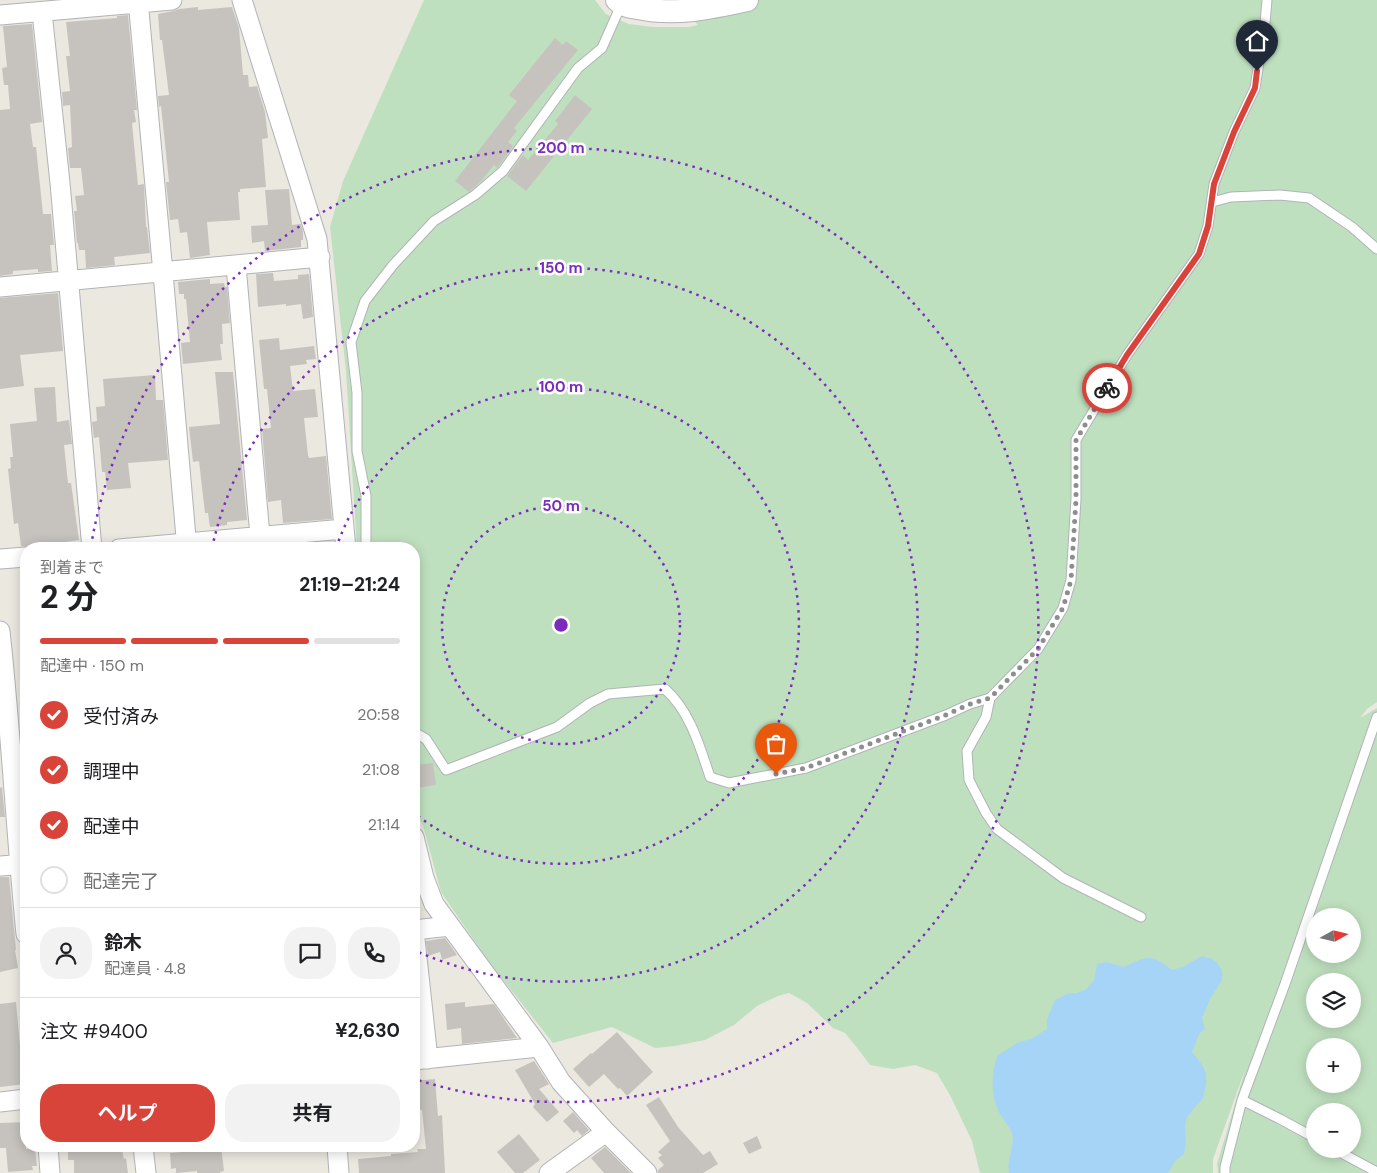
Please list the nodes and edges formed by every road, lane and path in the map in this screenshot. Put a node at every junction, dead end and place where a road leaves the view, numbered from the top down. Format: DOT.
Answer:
graph roads {
  1 [pos="172,0"];
  2 [pos="242,0"];
  3 [pos="747,0"];
  4 [pos="1267,0"];
  5 [pos="138,2"];
  6 [pos="619,2"];
  7 [pos="42,12"];
  8 [pos="0,15"];
  9 [pos="1212,202"];
  10 [pos="1377,249"];
  11 [pos="320,257"];
  12 [pos="236,266"];
  13 [pos="163,273"];
  14 [pos="69,280"];
  15 [pos="0,287"];
  16 [pos="344,529"];
  17 [pos="257,541"];
  18 [pos="91,542"];
  19 [pos="187,542"];
  20 [pos="240,542"];
  21 [pos="345,542"];
  22 [pos="366,542"];
  23 [pos="20,557"];
  24 [pos="0,559"];
  25 [pos="0,630"];
  26 [pos="990,698"];
  27 [pos="1377,717"];
  28 [pos="420,736"];
  29 [pos="20,832"];
  30 [pos="420,862"];
  31 [pos="20,864"];
  32 [pos="0,866"];
  33 [pos="1141,917"];
  34 [pos="450,926"];
  35 [pos="420,929"];
  36 [pos="420,1041"];
  37 [pos="539,1047"];
  38 [pos="421,1060"];
  39 [pos="20,1100"];
  40 [pos="1242,1100"];
  41 [pos="0,1102"];
  42 [pos="606,1132"];
  43 [pos="1306,1133"];
  44 [pos="48,1152"];
  45 [pos="144,1152"];
  46 [pos="338,1152"];
  47 [pos="1351,1158"];
  48 [pos="1377,1172"];
  49 [pos="50,1173"];
  50 [pos="146,1173"];
  51 [pos="340,1173"];
  52 [pos="549,1173"];
  53 [pos="648,1173"];
  54 [pos="1225,1173"];
  1 -- 5 [label="street"];
  2 -- 11 [label="street"];
  3 -- 6 [label="street"];
  4 -- 9 [label="lane"];
  5 -- 7 [label="street"];
  5 -- 13 [label="street"];
  6 -- 22 [label="lane"];
  7 -- 8 [label="street"];
  7 -- 14 [label="street"];
  9 -- 10 [label="lane"];
  9 -- 26 [label="lane"];
  11 -- 12 [label="street"];
  11 -- 16 [label="street"];
  12 -- 13 [label="street"];
  12 -- 17 [label="street"];
  13 -- 14 [label="street"];
  13 -- 19 [label="street"];
  14 -- 15 [label="street"];
  14 -- 18 [label="street"];
  16 -- 17 [label="street"];
  16 -- 21 [label="street"];
  17 -- 20 [label="street"];
  23 -- 24 [label="street"];
  25 -- 29 [label="street"];
  26 -- 28 [label="lane"];
  26 -- 33 [label="lane"];
  27 -- 40 [label="lane"];
  30 -- 34 [label="street"];
  31 -- 32 [label="street"];
  34 -- 35 [label="street"];
  34 -- 37 [label="street"];
  36 -- 38 [label="street"];
  37 -- 38 [label="street"];
  37 -- 42 [label="street"];
  39 -- 41 [label="street"];
  40 -- 43 [label="lane"];
  40 -- 54 [label="lane"];
  42 -- 52 [label="street"];
  42 -- 53 [label="street"];
  44 -- 49 [label="street"];
  45 -- 50 [label="street"];
  46 -- 51 [label="street"];
  47 -- 48 [label="lane"];
}
